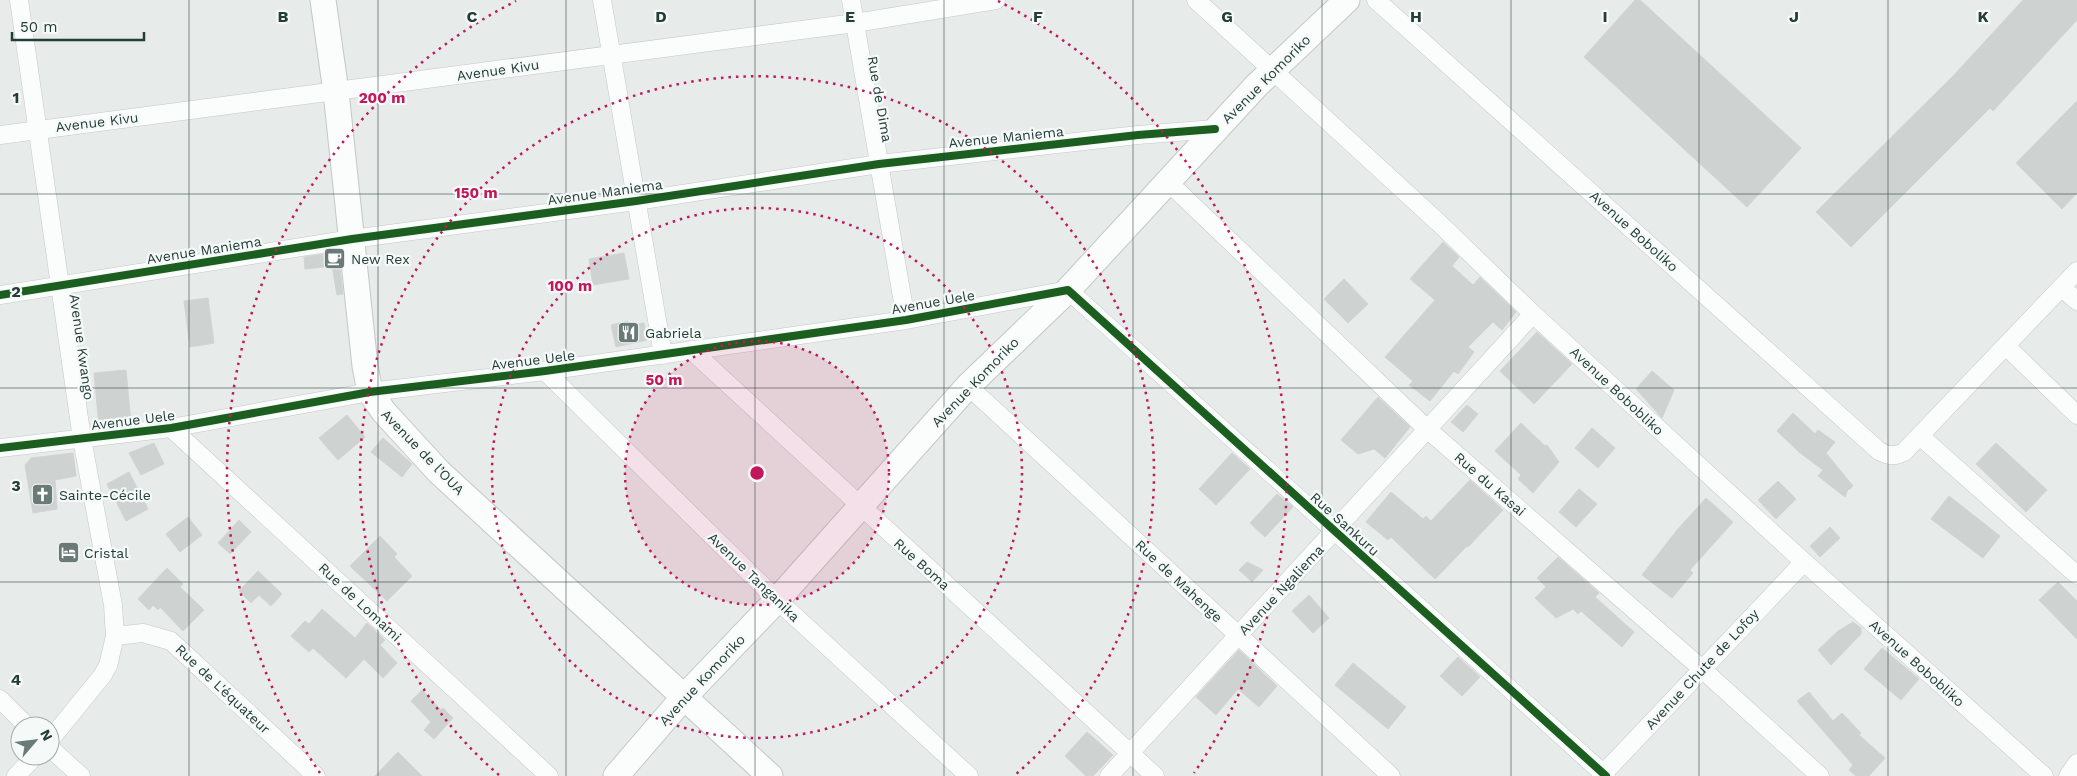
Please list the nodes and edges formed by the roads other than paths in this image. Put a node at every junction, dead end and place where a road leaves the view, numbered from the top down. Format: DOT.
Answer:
graph roads {
  1 [pos="19,0"];
  2 [pos="323,0"];
  3 [pos="602,0"];
  4 [pos="851,0"];
  5 [pos="996,0"];
  6 [pos="1196,0"];
  7 [pos="1347,0"];
  8 [pos="1376,0"];
  9 [pos="854,23"];
  10 [pos="611,54"];
  11 [pos="1271,71"];
  12 [pos="336,92"];
  13 [pos="38,129"];
  14 [pos="1215,129"];
  15 [pos="0,135"];
  16 [pos="879,164"];
  17 [pos="1168,182"];
  18 [pos="636,201"];
  19 [pos="352,239"];
  20 [pos="2077,271"];
  21 [pos="60,286"];
  22 [pos="2062,288"];
  23 [pos="1068,290"];
  24 [pos="0,294"];
  25 [pos="2077,301"];
  26 [pos="1533,314"];
  27 [pos="906,320"];
  28 [pos="2006,346"];
  29 [pos="691,350"];
  30 [pos="662,355"];
  31 [pos="545,371"];
  32 [pos="968,386"];
  33 [pos="370,392"];
  34 [pos="2077,415"];
  35 [pos="171,428"];
  36 [pos="1426,428"];
  37 [pos="1920,436"];
  38 [pos="82,439"];
  39 [pos="0,448"];
  40 [pos="861,508"];
  41 [pos="1335,531"];
  42 [pos="1804,562"];
  43 [pos="2077,575"];
  44 [pos="777,600"];
  45 [pos="114,636"];
  46 [pos="1239,636"];
  47 [pos="1702,669"];
  48 [pos="684,697"];
  49 [pos="0,699"];
  50 [pos="17,716"];
  51 [pos="60,728"];
  52 [pos="1130,753"];
  53 [pos="60,757"];
  54 [pos="2077,763"];
  55 [pos="26,766"];
  56 [pos="1603,775"];
  57 [pos="16,776"];
  58 [pos="81,776"];
  59 [pos="316,776"];
  60 [pos="549,776"];
  61 [pos="616,776"];
  62 [pos="770,776"];
  63 [pos="970,776"];
  64 [pos="1108,776"];
  65 [pos="1155,776"];
  66 [pos="1391,776"];
  67 [pos="1820,776"];
  68 [pos="2044,776"];
  69 [pos="2068,776"];
  1 -- 13 [label="street, Avenue Kwango"];
  2 -- 12 [label="street, Avenue de l’OUA"];
  3 -- 10 [label="street"];
  4 -- 9 [label="street, Rue de Dima"];
  5 -- 9 [label="street, Avenue Kivu"];
  6 -- 11 [label="street, Avenue Bobobliko"];
  7 -- 11 [label="street, Avenue Komoriko"];
  8 -- 37 [label="street, Avenue Boboliko"];
  9 -- 10 [label="street, Avenue Kivu"];
  9 -- 16 [label="street, Rue de Dima"];
  10 -- 12 [label="street, Avenue Kivu"];
  10 -- 18 [label="street"];
  11 -- 14 [label="street, Avenue Komoriko"];
  11 -- 26 [label="street, Avenue Bobobliko"];
  12 -- 13 [label="street, Avenue Kivu"];
  12 -- 19 [label="street, Avenue de l’OUA"];
  13 -- 15 [label="street, Avenue Kivu"];
  13 -- 21 [label="street, Avenue Kwango"];
  14 -- 16 [label="street, Avenue Maniema"];
  14 -- 17 [label="street, Avenue Komoriko"];
  16 -- 18 [label="street, Avenue Maniema"];
  16 -- 27 [label="street, Rue de Dima"];
  17 -- 23 [label="street, Avenue Komoriko"];
  17 -- 36 [label="street, Rue du Kasai"];
  18 -- 19 [label="street, Avenue Maniema"];
  18 -- 30 [label="street"];
  19 -- 21 [label="street, Avenue Maniema"];
  19 -- 33 [label="street, Avenue de l’OUA"];
  20 -- 22 [label="street"];
  21 -- 24 [label="street, Avenue Maniema"];
  21 -- 38 [label="street, Avenue Kwango"];
  22 -- 25 [label="street"];
  22 -- 28 [label="street"];
  23 -- 27 [label="street, Avenue Uele"];
  23 -- 32 [label="street, Avenue Komoriko"];
  23 -- 41 [label="street, Rue Sankuru"];
  26 -- 36 [label="street, Avenue Ngaliema"];
  26 -- 42 [label="street, Avenue Bobobliko"];
  27 -- 29 [label="street, Avenue Uele"];
  28 -- 34 [label="street"];
  28 -- 37 [label="street"];
  29 -- 30 [label="street, Avenue Uele"];
  29 -- 40 [label="street, Rue Boma"];
  30 -- 31 [label="street, Avenue Uele"];
  31 -- 33 [label="street, Avenue Uele"];
  31 -- 44 [label="street, Avenue Tanganika"];
  32 -- 40 [label="street, Avenue Komoriko"];
  32 -- 46 [label="street, Rue de Mahenge"];
  33 -- 35 [label="street, Avenue Uele"];
  33 -- 48 [label="street, Avenue de l’OUA"];
  35 -- 38 [label="street, Avenue Uele"];
  35 -- 60 [label="street, Rue de Lomami"];
  36 -- 41 [label="street, Avenue Ngaliema"];
  36 -- 47 [label="street, Rue du Kasai"];
  37 -- 43 [label="street"];
  38 -- 39 [label="street, Avenue Uele"];
  38 -- 45 [label="street, Avenue Kwango"];
  40 -- 44 [label="street, Avenue Komoriko"];
  40 -- 52 [label="street, Rue Boma"];
  41 -- 46 [label="street, Avenue Ngaliema"];
  41 -- 56 [label="street, Rue Sankuru"];
  42 -- 47 [label="street, Avenue Chute de Lofoy"];
  42 -- 68 [label="street, Avenue Bobobliko"];
  44 -- 48 [label="street, Avenue Komoriko"];
  44 -- 63 [label="street, Avenue Tanganika"];
  45 -- 51 [label="street"];
  45 -- 59 [label="street, Rue de L'équateur"];
  46 -- 52 [label="street, Avenue Ngaliema"];
  46 -- 66 [label="street, Rue de Mahenge"];
  47 -- 56 [label="street, Avenue Chute de Lofoy"];
  47 -- 67 [label="street, Rue du Kasai"];
  48 -- 61 [label="street, Avenue Komoriko"];
  48 -- 62 [label="street, Avenue de l’OUA"];
  49 -- 50 [label="street"];
  52 -- 64 [label="street, Avenue Ngaliema"];
  52 -- 65 [label="street, Rue Boma"];
  53 -- 58 [label="street"];
  54 -- 69 [label="street"];
  55 -- 57 [label="street"];
}
